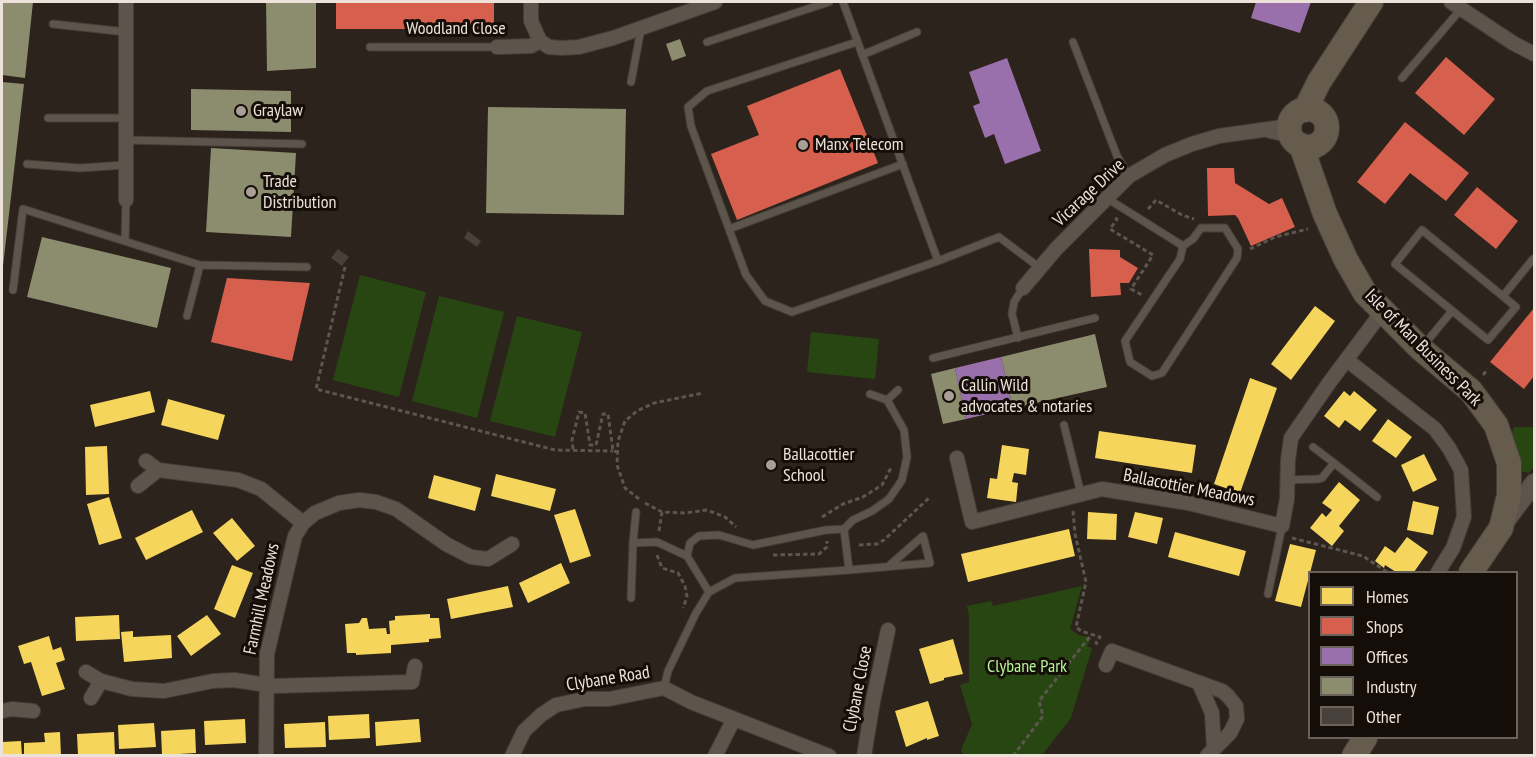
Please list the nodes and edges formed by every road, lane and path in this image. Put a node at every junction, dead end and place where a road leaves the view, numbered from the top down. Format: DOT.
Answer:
graph roads {
  1 [pos="126,2"];
  2 [pos="531,2"];
  3 [pos="715,2"];
  4 [pos="829,2"];
  5 [pos="843,2"];
  6 [pos="1371,2"];
  7 [pos="1456,5"];
  8 [pos="53,24"];
  9 [pos="641,29"];
  10 [pos="126,32"];
  11 [pos="916,32"];
  12 [pos="540,41"];
  13 [pos="707,42"];
  14 [pos="857,42"];
  15 [pos="1073,42"];
  16 [pos="497,46"];
  17 [pos="370,47"];
  18 [pos="1534,54"];
  19 [pos="862,55"];
  20 [pos="1402,78"];
  21 [pos="631,82"];
  22 [pos="48,118"];
  23 [pos="125,118"];
  24 [pos="1303,129"];
  25 [pos="125,140"];
  26 [pos="302,144"];
  27 [pos="27,164"];
  28 [pos="903,164"];
  29 [pos="125,165"];
  30 [pos="1129,176"];
  31 [pos="1105,197"];
  32 [pos="126,200"];
  33 [pos="1108,214"];
  34 [pos="729,229"];
  35 [pos="125,242"];
  36 [pos="1182,246"];
  37 [pos="1533,259"];
  38 [pos="938,261"];
  39 [pos="200,265"];
  40 [pos="307,267"];
  41 [pos="345,267"];
  42 [pos="1040,268"];
  43 [pos="1023,288"];
  44 [pos="13,290"];
  45 [pos="1503,296"];
  46 [pos="1152,301"];
  47 [pos="1452,311"];
  48 [pos="1382,312"];
  49 [pos="187,316"];
  50 [pos="1095,318"];
  51 [pos="1018,338"];
  52 [pos="1421,349"];
  53 [pos="933,358"];
  54 [pos="1347,360"];
  55 [pos="898,390"];
  56 [pos="703,393"];
  57 [pos="870,394"];
  58 [pos="887,400"];
  59 [pos="1064,425"];
  60 [pos="1313,447"];
  61 [pos="573,449"];
  62 [pos="613,452"];
  63 [pos="618,452"];
  64 [pos="896,457"];
  65 [pos="957,458"];
  66 [pos="146,461"];
  67 [pos="1334,463"];
  68 [pos="158,470"];
  69 [pos="1287,480"];
  70 [pos="1534,483"];
  71 [pos="138,486"];
  72 [pos="1076,496"];
  73 [pos="930,497"];
  74 [pos="1377,497"];
  75 [pos="636,512"];
  76 [pos="662,512"];
  77 [pos="817,520"];
  78 [pos="303,524"];
  79 [pos="737,528"];
  80 [pos="1501,528"];
  81 [pos="844,530"];
  82 [pos="1286,532"];
  83 [pos="657,542"];
  84 [pos="633,543"];
  85 [pos="512,544"];
  86 [pos="846,546"];
  87 [pos="827,548"];
  88 [pos="687,556"];
  89 [pos="890,565"];
  90 [pos="849,570"];
  91 [pos="1384,571"];
  92 [pos="1439,571"];
  93 [pos="1472,571"];
  94 [pos="709,592"];
  95 [pos="1268,594"];
  96 [pos="631,598"];
  97 [pos="696,614"];
  98 [pos="888,630"];
  99 [pos="1091,634"];
  100 [pos="1112,651"];
  101 [pos="1106,665"];
  102 [pos="415,666"];
  103 [pos="87,672"];
  104 [pos="101,681"];
  105 [pos="1199,683"];
  106 [pos="266,685"];
  107 [pos="664,688"];
  108 [pos="91,698"];
  109 [pos="2,711"];
  110 [pos="33,711"];
  111 [pos="734,719"];
  112 [pos="1364,739"];
  113 [pos="1210,752"];
  114 [pos="266,756"];
  115 [pos="512,756"];
  116 [pos="715,756"];
  117 [pos="830,756"];
  118 [pos="864,756"];
  119 [pos="1013,756"];
  120 [pos="1354,756"];
  1 -- 10 [label="street"];
  2 -- 12 [label="street"];
  3 -- 9 [label="street"];
  4 -- 13 [label="lane"];
  5 -- 14 [label="lane"];
  6 -- 24 [label="highway, Isle of Man Business Park"];
  7 -- 18 [label="street"];
  7 -- 20 [label="lane"];
  8 -- 10 [label="lane"];
  9 -- 12 [label="street"];
  9 -- 21 [label="lane"];
  10 -- 23 [label="street"];
  11 -- 19 [label="lane"];
  12 -- 16 [label="street, Woodland Close"];
  14 -- 19 [label="lane"];
  14 -- 34 [label="lane"];
  15 -- 30 [label="lane"];
  16 -- 17 [label="lane, Woodland Close"];
  19 -- 28 [label="lane"];
  22 -- 23 [label="lane"];
  23 -- 25 [label="street"];
  24 -- 30 [label="street, Vicarage Drive"];
  24 -- 48 [label="highway, Isle of Man Business Park"];
  25 -- 26 [label="lane"];
  25 -- 29 [label="street"];
  27 -- 29 [label="lane"];
  28 -- 34 [label="lane"];
  28 -- 38 [label="lane"];
  29 -- 32 [label="street"];
  30 -- 31 [label="street, Vicarage Drive"];
  31 -- 36 [label="lane"];
  31 -- 42 [label="street, Vicarage Drive"];
  32 -- 35 [label="lane"];
  33 -- 46 [label="path"];
  34 -- 38 [label="lane"];
  35 -- 39 [label="lane"];
  35 -- 44 [label="lane"];
  36 -- 46 [label="lane"];
  36 -- 46 [label="lane"];
  37 -- 45 [label="lane"];
  38 -- 42 [label="lane"];
  39 -- 40 [label="lane"];
  39 -- 49 [label="lane"];
  41 -- 61 [label="path"];
  42 -- 43 [label="street, Vicarage Drive"];
  43 -- 51 [label="lane"];
  45 -- 47 [label="lane"];
  45 -- 47 [label="lane"];
  47 -- 52 [label="lane"];
  48 -- 52 [label="highway, Isle of Man Business Park"];
  48 -- 54 [label="street"];
  50 -- 51 [label="lane"];
  51 -- 53 [label="lane"];
  52 -- 80 [label="highway, Isle of Man Business Park"];
  54 -- 69 [label="street"];
  54 -- 92 [label="street"];
  55 -- 58 [label="lane"];
  56 -- 63 [label="path"];
  57 -- 58 [label="lane"];
  58 -- 81 [label="lane"];
  59 -- 72 [label="lane"];
  60 -- 67 [label="lane"];
  61 -- 62 [label="path"];
  61 -- 62 [label="path"];
  62 -- 63 [label="path"];
  63 -- 76 [label="path"];
  64 -- 77 [label="path"];
  65 -- 72 [label="street, Ballacottier Meadows"];
  66 -- 68 [label="street"];
  67 -- 69 [label="lane"];
  67 -- 74 [label="lane"];
  68 -- 71 [label="street"];
  68 -- 78 [label="street"];
  69 -- 82 [label="street"];
  70 -- 80 [label="street"];
  72 -- 82 [label="street, Ballacottier Meadows"];
  72 -- 99 [label="path"];
  73 -- 86 [label="path"];
  75 -- 84 [label="lane"];
  76 -- 79 [label="path"];
  76 -- 83 [label="path"];
  78 -- 85 [label="street"];
  78 -- 106 [label="street, Farmhill Meadows"];
  80 -- 93 [label="highway"];
  81 -- 86 [label="lane"];
  81 -- 88 [label="lane"];
  82 -- 91 [label="path"];
  82 -- 95 [label="lane"];
  83 -- 84 [label="lane"];
  83 -- 88 [label="lane"];
  83 -- 97 [label="path"];
  84 -- 96 [label="lane"];
  86 -- 87 [label="path"];
  86 -- 90 [label="lane"];
  88 -- 94 [label="lane"];
  89 -- 89 [label="lane"];
  89 -- 90 [label="lane"];
  90 -- 94 [label="lane"];
  94 -- 97 [label="lane"];
  97 -- 107 [label="lane"];
  98 -- 118 [label="street, Clybane Close"];
  99 -- 100 [label="path"];
  99 -- 119 [label="path"];
  100 -- 101 [label="street"];
  100 -- 105 [label="street"];
  102 -- 106 [label="street, Farmhill Meadows"];
  103 -- 104 [label="street, Farmhill Meadows"];
  104 -- 106 [label="street, Farmhill Meadows"];
  104 -- 108 [label="street"];
  105 -- 113 [label="street"];
  105 -- 113 [label="street"];
  106 -- 114 [label="street, Farmhill Meadows"];
  107 -- 111 [label="street, Clybane Road"];
  107 -- 115 [label="street, Clybane Road"];
  109 -- 110 [label="street"];
  111 -- 116 [label="street"];
  111 -- 117 [label="street, Clybane Road"];
  112 -- 120 [label="highway"];
}
